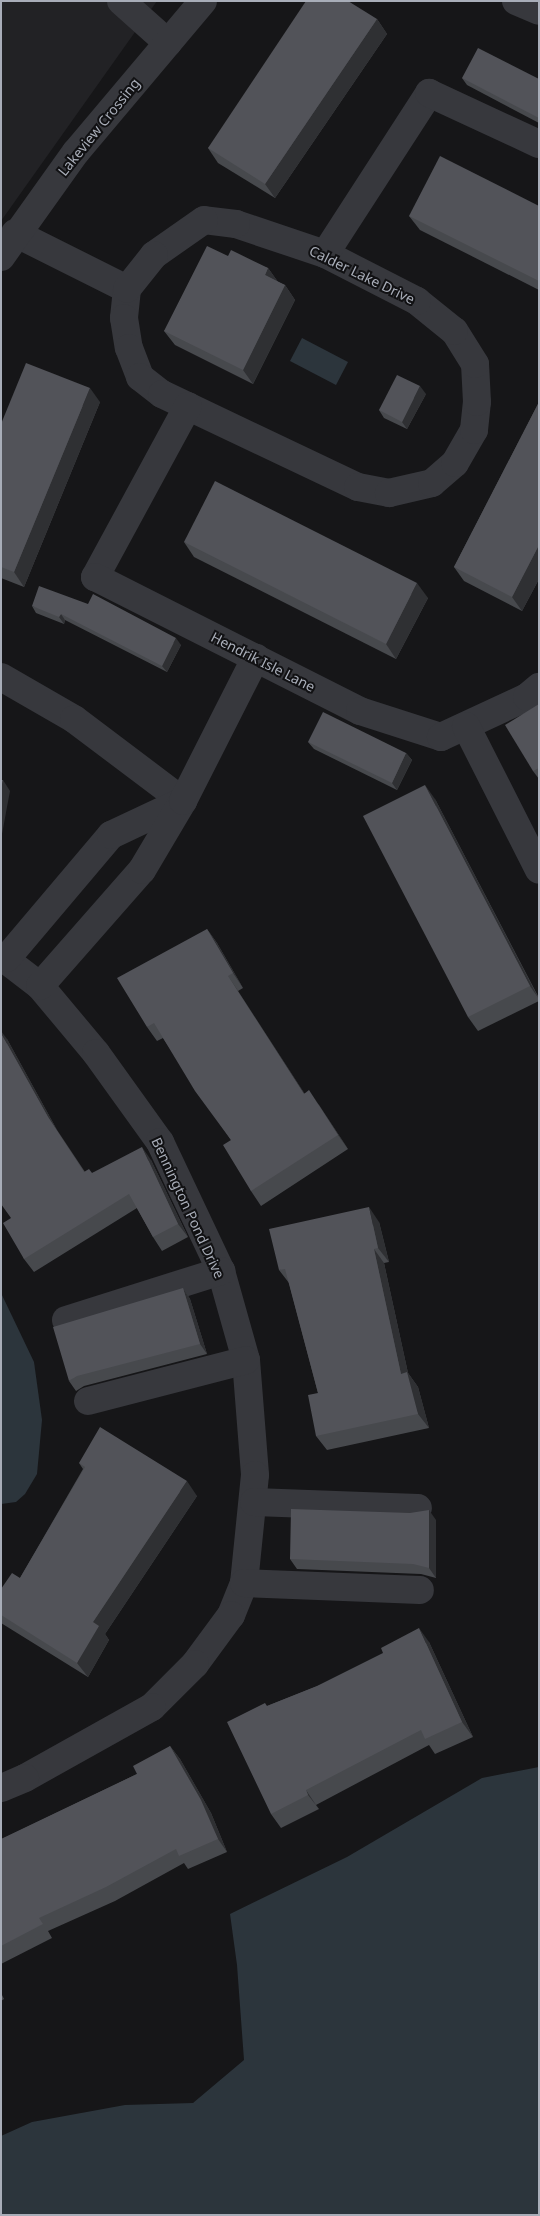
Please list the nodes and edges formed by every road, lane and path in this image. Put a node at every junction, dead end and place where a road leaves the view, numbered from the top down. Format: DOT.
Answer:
graph roads {
  1 [pos="121,1"];
  2 [pos="202,1"];
  3 [pos="516,1"];
  4 [pos="539,10"];
  5 [pos="168,43"];
  6 [pos="539,144"];
  7 [pos="15,233"];
  8 [pos="326,254"];
  9 [pos="1,257"];
  10 [pos="127,289"];
  11 [pos="188,406"];
  12 [pos="256,657"];
  13 [pos="1,677"];
  14 [pos="539,687"];
  15 [pos="466,726"];
  16 [pos="182,801"];
  17 [pos="530,831"];
  18 [pos="539,870"];
  19 [pos="4,957"];
  20 [pos="40,986"];
  21 [pos="220,1271"];
  22 [pos="66,1320"];
  23 [pos="246,1360"];
  24 [pos="88,1401"];
  25 [pos="254,1502"];
  26 [pos="418,1508"];
  27 [pos="244,1583"];
  28 [pos="420,1590"];
  29 [pos="9,1780"];
  1 -- 5 [label="street"];
  2 -- 5 [label="street, Lakeview Crossing"];
  3 -- 4 [label="street"];
  5 -- 7 [label="street, Lakeview Crossing"];
  6 -- 8 [label="street"];
  7 -- 9 [label="street, Lakeview Crossing"];
  7 -- 10 [label="street"];
  8 -- 10 [label="street, Calder Lake Drive"];
  8 -- 11 [label="street, Calder Lake Drive"];
  10 -- 11 [label="street, Calder Lake Drive"];
  11 -- 12 [label="street, Hendrik Isle Lane"];
  12 -- 15 [label="street, Hendrik Isle Lane"];
  12 -- 16 [label="street"];
  13 -- 16 [label="street"];
  14 -- 15 [label="street, Hendrik Isle Lane"];
  15 -- 17 [label="street"];
  16 -- 19 [label="street"];
  16 -- 20 [label="street"];
  17 -- 18 [label="street"];
  19 -- 20 [label="street, Bennington Pond Drive"];
  20 -- 21 [label="street, Bennington Pond Drive"];
  21 -- 22 [label="street"];
  21 -- 23 [label="street, Bennington Pond Drive"];
  23 -- 24 [label="street"];
  23 -- 25 [label="street, Bennington Pond Drive"];
  25 -- 26 [label="street"];
  25 -- 27 [label="street, Bennington Pond Drive"];
  27 -- 28 [label="street"];
  27 -- 29 [label="street, Bennington Pond Drive"];
}
